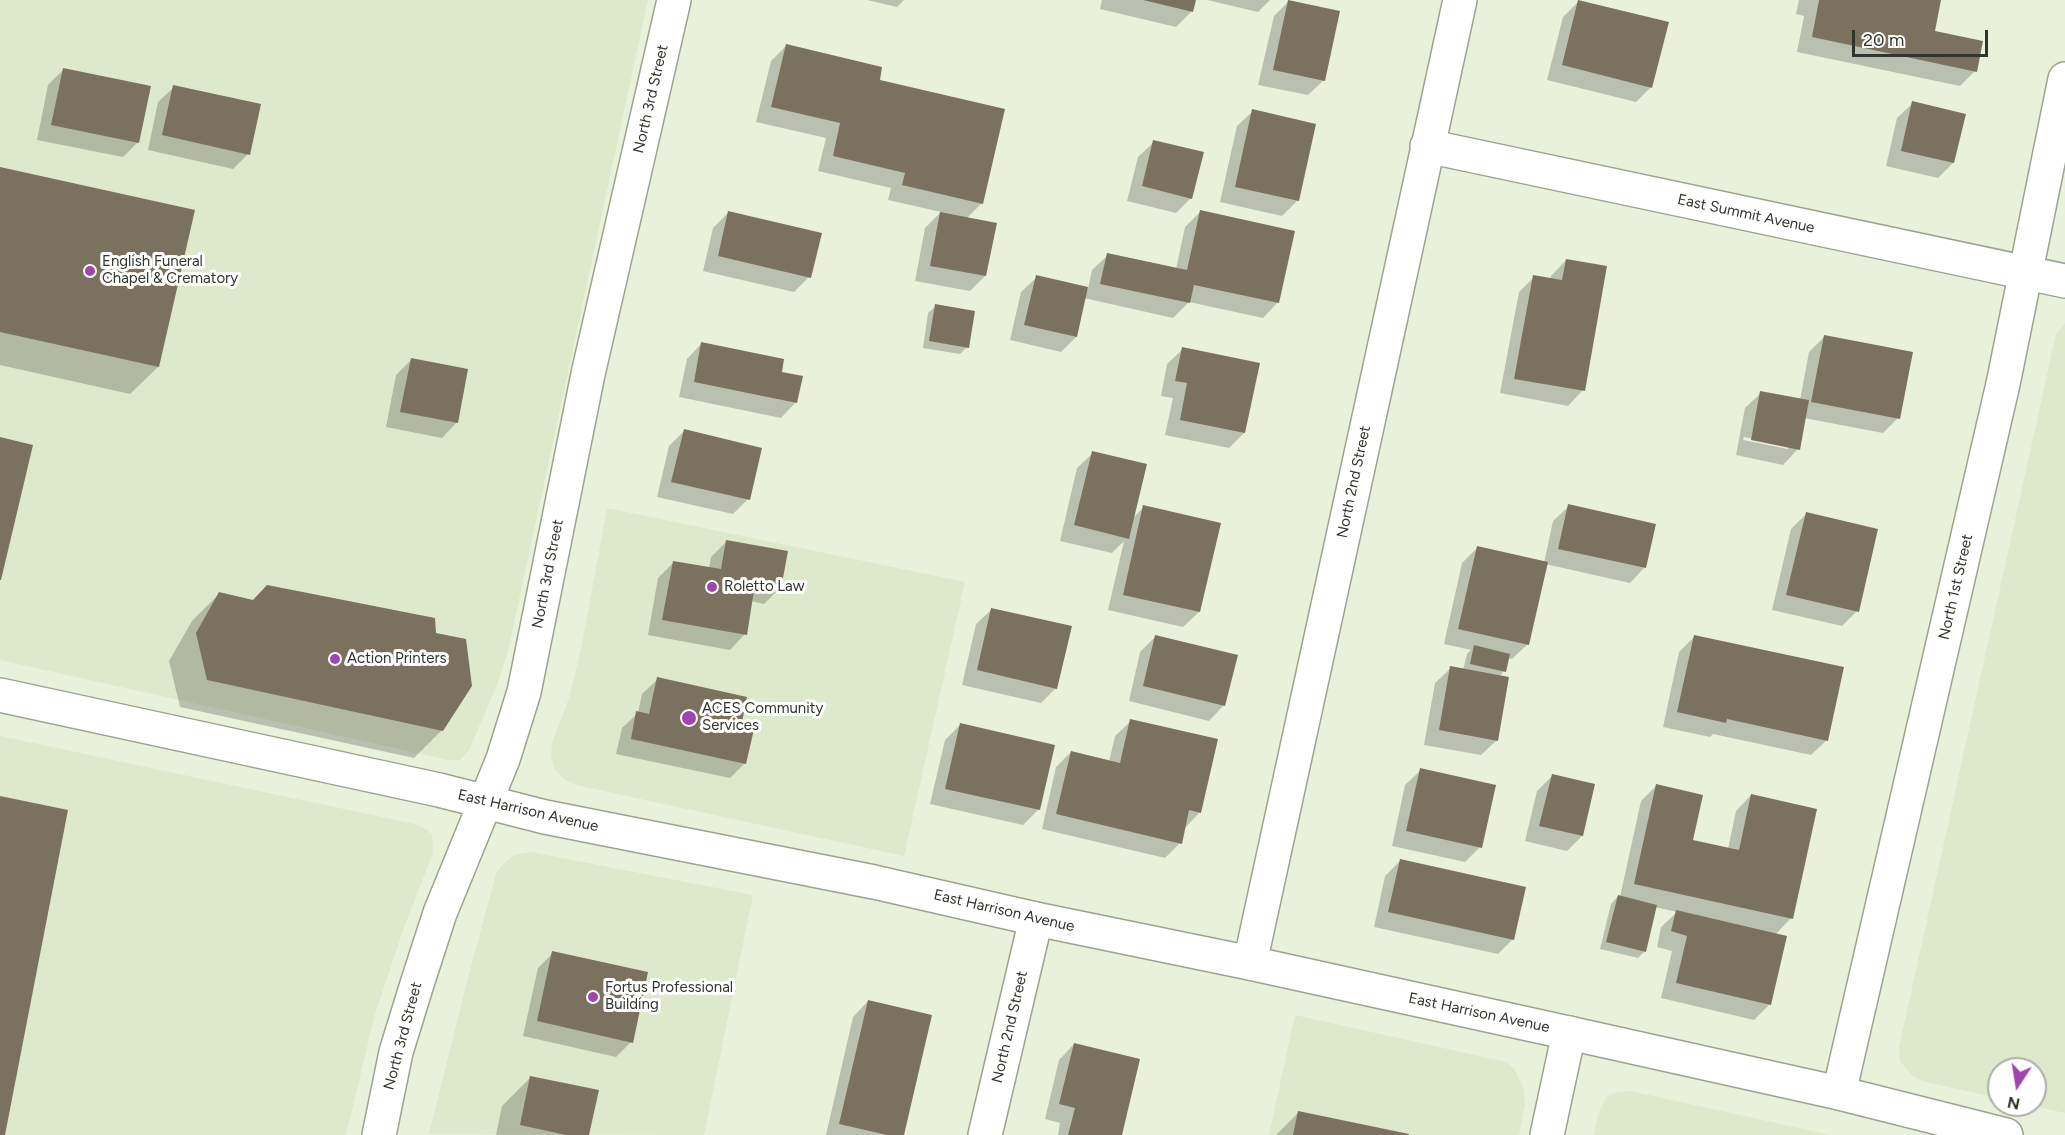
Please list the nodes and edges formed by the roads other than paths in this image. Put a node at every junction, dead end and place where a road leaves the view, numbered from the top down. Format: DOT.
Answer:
graph roads {
  1 [pos="674,0"];
  2 [pos="1460,0"];
  3 [pos="2065,79"];
  4 [pos="1427,147"];
  5 [pos="2025,273"];
  6 [pos="2065,281"];
  7 [pos="0,695"];
  8 [pos="486,802"];
  9 [pos="1035,919"];
  10 [pos="1250,963"];
  11 [pos="1569,1033"];
  12 [pos="1839,1093"];
  13 [pos="379,1135"];
  14 [pos="985,1135"];
  15 [pos="1547,1135"];
  16 [pos="2006,1135"];
  1 -- 8 [label="main road, North 3rd Street"];
  2 -- 4 [label="main road, North 2nd Street"];
  3 -- 5 [label="main road, North 1st Street"];
  4 -- 5 [label="main road, East Summit Avenue"];
  4 -- 10 [label="main road, North 2nd Street"];
  5 -- 6 [label="main road, East Summit Avenue"];
  5 -- 12 [label="main road, North 1st Street"];
  7 -- 8 [label="main road, East Harrison Avenue"];
  8 -- 9 [label="main road, East Harrison Avenue"];
  8 -- 13 [label="main road, North 3rd Street"];
  9 -- 10 [label="main road, East Harrison Avenue"];
  9 -- 14 [label="main road, North 2nd Street"];
  10 -- 11 [label="main road, East Harrison Avenue"];
  11 -- 12 [label="main road, East Harrison Avenue"];
  11 -- 15 [label="main road"];
  12 -- 16 [label="main road, East Harrison Avenue"];
}
